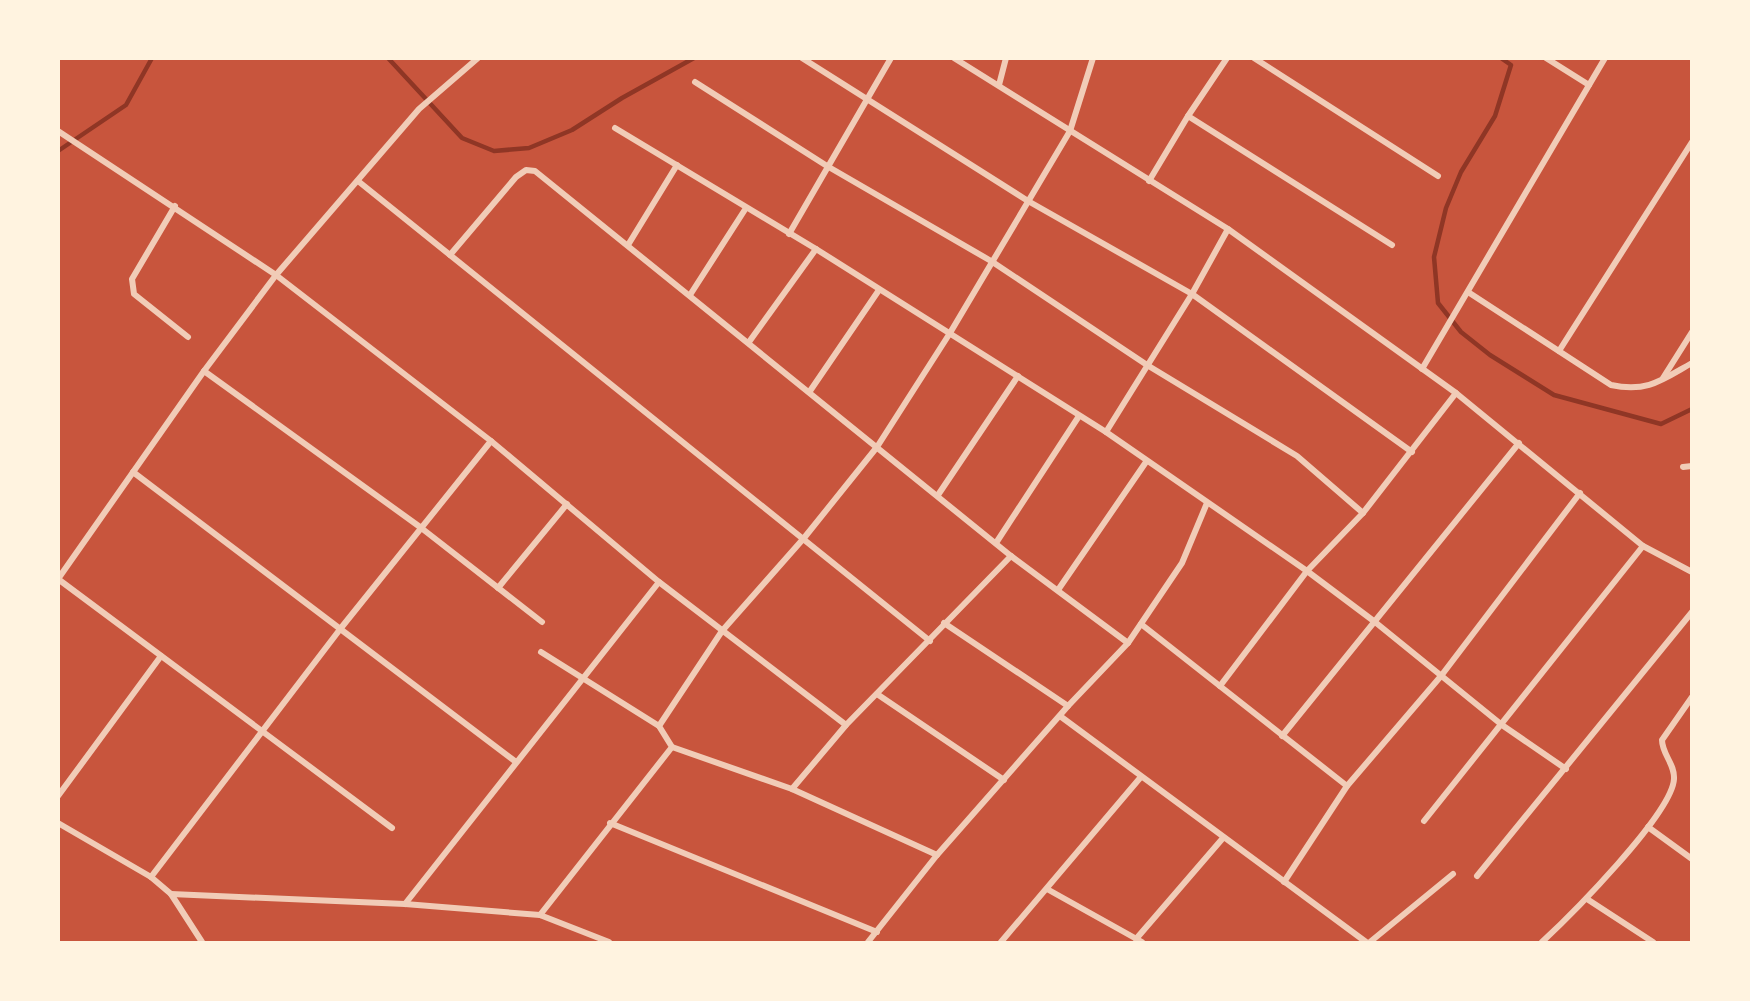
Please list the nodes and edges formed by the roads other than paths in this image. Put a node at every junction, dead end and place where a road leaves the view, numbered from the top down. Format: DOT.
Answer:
graph roads {
  1 [pos="478,58"];
  2 [pos="802,58"];
  3 [pos="891,58"];
  4 [pos="954,58"];
  5 [pos="1006,58"];
  6 [pos="1093,58"];
  7 [pos="1227,58"];
  8 [pos="1254,58"];
  9 [pos="1546,58"];
  10 [pos="1605,58"];
  11 [pos="695,82"];
  12 [pos="1589,85"];
  13 [pos="999,86"];
  14 [pos="867,98"];
  15 [pos="1188,116"];
  16 [pos="615,128"];
  17 [pos="1070,130"];
  18 [pos="58,131"];
  19 [pos="1692,142"];
  20 [pos="677,165"];
  21 [pos="827,166"];
  22 [pos="1438,176"];
  23 [pos="358,181"];
  24 [pos="1149,182"];
  25 [pos="1028,201"];
  26 [pos="175,206"];
  27 [pos="746,208"];
  28 [pos="1228,230"];
  29 [pos="789,234"];
  30 [pos="628,245"];
  31 [pos="1392,245"];
  32 [pos="816,249"];
  33 [pos="450,255"];
  34 [pos="991,261"];
  35 [pos="276,275"];
  36 [pos="879,290"];
  37 [pos="1468,292"];
  38 [pos="1192,294"];
  39 [pos="690,295"];
  40 [pos="950,333"];
  41 [pos="1692,333"];
  42 [pos="188,337"];
  43 [pos="748,342"];
  44 [pos="1559,351"];
  45 [pos="1692,363"];
  46 [pos="1147,365"];
  47 [pos="1422,369"];
  48 [pos="204,371"];
  49 [pos="1018,376"];
  50 [pos="1661,381"];
  51 [pos="810,391"];
  52 [pos="1456,393"];
  53 [pos="1079,416"];
  54 [pos="1106,432"];
  55 [pos="491,441"];
  56 [pos="1519,443"];
  57 [pos="876,447"];
  58 [pos="1412,452"];
  59 [pos="1146,462"];
  60 [pos="1683,466"];
  61 [pos="1692,466"];
  62 [pos="133,472"];
  63 [pos="1580,493"];
  64 [pos="938,495"];
  65 [pos="1207,503"];
  66 [pos="567,504"];
  67 [pos="1363,513"];
  68 [pos="420,527"];
  69 [pos="804,538"];
  70 [pos="996,543"];
  71 [pos="1643,546"];
  72 [pos="1011,555"];
  73 [pos="1307,571"];
  74 [pos="1692,572"];
  75 [pos="58,579"];
  76 [pos="659,582"];
  77 [pos="498,588"];
  78 [pos="1058,590"];
  79 [pos="1692,612"];
  80 [pos="542,622"];
  81 [pos="1376,622"];
  82 [pos="944,623"];
  83 [pos="1141,624"];
  84 [pos="341,628"];
  85 [pos="722,631"];
  86 [pos="930,641"];
  87 [pos="1128,643"];
  88 [pos="542,652"];
  89 [pos="161,656"];
  90 [pos="1441,676"];
  91 [pos="582,679"];
  92 [pos="1220,686"];
  93 [pos="877,694"];
  94 [pos="1691,698"];
  95 [pos="1068,706"];
  96 [pos="1060,717"];
  97 [pos="1502,724"];
  98 [pos="846,725"];
  99 [pos="659,726"];
  100 [pos="264,731"];
  101 [pos="1282,736"];
  102 [pos="672,747"];
  103 [pos="516,762"];
  104 [pos="1566,769"];
  105 [pos="1140,778"];
  106 [pos="1004,780"];
  107 [pos="1347,786"];
  108 [pos="792,789"];
  109 [pos="58,796"];
  110 [pos="1424,821"];
  111 [pos="58,823"];
  112 [pos="610,823"];
  113 [pos="1648,827"];
  114 [pos="392,828"];
  115 [pos="1223,838"];
  116 [pos="938,855"];
  117 [pos="1692,859"];
  118 [pos="1453,874"];
  119 [pos="1477,876"];
  120 [pos="152,877"];
  121 [pos="1284,882"];
  122 [pos="1047,889"];
  123 [pos="171,894"];
  124 [pos="1587,899"];
  125 [pos="405,904"];
  126 [pos="540,915"];
  127 [pos="877,932"];
  128 [pos="1139,941"];
  129 [pos="202,942"];
  130 [pos="608,942"];
  131 [pos="868,942"];
  132 [pos="1001,942"];
  133 [pos="1368,942"];
  134 [pos="1542,942"];
  135 [pos="1653,942"];
  1 -- 23 [label="street"];
  2 -- 14 [label="street"];
  3 -- 14 [label="street"];
  4 -- 13 [label="street"];
  5 -- 13 [label="street"];
  6 -- 17 [label="street"];
  7 -- 15 [label="street"];
  8 -- 22 [label="street"];
  9 -- 12 [label="street"];
  10 -- 12 [label="street"];
  11 -- 21 [label="street"];
  12 -- 37 [label="street"];
  13 -- 17 [label="street"];
  14 -- 21 [label="street"];
  14 -- 25 [label="street"];
  15 -- 24 [label="street"];
  15 -- 31 [label="street"];
  16 -- 20 [label="street"];
  17 -- 24 [label="street"];
  17 -- 25 [label="street"];
  18 -- 26 [label="street"];
  19 -- 44 [label="street"];
  20 -- 27 [label="street"];
  20 -- 30 [label="street"];
  21 -- 29 [label="street"];
  21 -- 34 [label="street"];
  23 -- 33 [label="street"];
  23 -- 35 [label="street"];
  24 -- 28 [label="street"];
  25 -- 34 [label="street"];
  25 -- 38 [label="street"];
  26 -- 35 [label="street"];
  26 -- 42 [label="street"];
  27 -- 29 [label="street"];
  27 -- 39 [label="street"];
  28 -- 38 [label="street"];
  28 -- 47 [label="street"];
  29 -- 32 [label="street"];
  30 -- 33 [label="street"];
  30 -- 39 [label="street"];
  32 -- 36 [label="street"];
  32 -- 43 [label="street"];
  33 -- 69 [label="street"];
  34 -- 40 [label="street"];
  34 -- 46 [label="street"];
  35 -- 48 [label="street"];
  35 -- 55 [label="street"];
  36 -- 40 [label="street"];
  36 -- 51 [label="street"];
  37 -- 44 [label="street"];
  37 -- 47 [label="street"];
  38 -- 46 [label="street"];
  38 -- 58 [label="street"];
  39 -- 43 [label="street"];
  40 -- 49 [label="street"];
  40 -- 57 [label="street"];
  41 -- 50 [label="street"];
  43 -- 51 [label="street"];
  44 -- 50 [label="street"];
  45 -- 50 [label="street"];
  46 -- 54 [label="street"];
  46 -- 67 [label="street"];
  47 -- 52 [label="street"];
  48 -- 62 [label="street"];
  48 -- 68 [label="street"];
  49 -- 53 [label="street"];
  49 -- 64 [label="street"];
  51 -- 57 [label="street"];
  52 -- 56 [label="street"];
  52 -- 58 [label="street"];
  53 -- 54 [label="street"];
  53 -- 70 [label="street"];
  54 -- 59 [label="street"];
  55 -- 66 [label="street"];
  55 -- 68 [label="street"];
  56 -- 63 [label="street"];
  56 -- 81 [label="street"];
  57 -- 64 [label="street"];
  57 -- 69 [label="street"];
  58 -- 67 [label="street"];
  59 -- 65 [label="street"];
  59 -- 78 [label="street"];
  60 -- 61 [label="street"];
  62 -- 75 [label="street"];
  62 -- 84 [label="street"];
  63 -- 71 [label="street"];
  63 -- 90 [label="street"];
  64 -- 70 [label="street"];
  65 -- 73 [label="street"];
  65 -- 83 [label="street"];
  66 -- 76 [label="street"];
  66 -- 77 [label="street"];
  67 -- 73 [label="street"];
  68 -- 77 [label="street"];
  68 -- 84 [label="street"];
  69 -- 85 [label="street"];
  69 -- 86 [label="street"];
  70 -- 72 [label="street"];
  71 -- 74 [label="street"];
  71 -- 97 [label="street"];
  72 -- 78 [label="street"];
  72 -- 82 [label="street"];
  73 -- 81 [label="street"];
  73 -- 92 [label="street"];
  75 -- 89 [label="street"];
  76 -- 85 [label="street"];
  76 -- 91 [label="street"];
  77 -- 80 [label="street"];
  78 -- 87 [label="street"];
  79 -- 104 [label="street"];
  81 -- 90 [label="street"];
  81 -- 101 [label="street"];
  82 -- 86 [label="street"];
  82 -- 95 [label="street"];
  83 -- 87 [label="street"];
  83 -- 92 [label="street"];
  84 -- 100 [label="street"];
  84 -- 103 [label="street"];
  85 -- 98 [label="street"];
  85 -- 99 [label="street"];
  86 -- 93 [label="street"];
  87 -- 95 [label="street"];
  88 -- 91 [label="street"];
  89 -- 100 [label="street"];
  89 -- 109 [label="street"];
  90 -- 97 [label="street"];
  90 -- 107 [label="street"];
  91 -- 99 [label="street"];
  91 -- 103 [label="street"];
  92 -- 101 [label="street"];
  93 -- 98 [label="street"];
  93 -- 106 [label="street"];
  94 -- 113 [label="street"];
  95 -- 96 [label="street"];
  96 -- 105 [label="street"];
  96 -- 106 [label="street"];
  97 -- 104 [label="street"];
  97 -- 110 [label="street"];
  98 -- 108 [label="street"];
  99 -- 102 [label="street"];
  100 -- 114 [label="street"];
  100 -- 120 [label="street"];
  101 -- 107 [label="street"];
  102 -- 108 [label="street"];
  102 -- 112 [label="street"];
  103 -- 125 [label="street"];
  104 -- 119 [label="street"];
  105 -- 115 [label="street"];
  105 -- 122 [label="street"];
  106 -- 116 [label="street"];
  107 -- 121 [label="street"];
  108 -- 116 [label="street"];
  111 -- 120 [label="street"];
  112 -- 126 [label="street"];
  112 -- 127 [label="street"];
  113 -- 117 [label="street"];
  113 -- 124 [label="street"];
  115 -- 121 [label="street"];
  115 -- 128 [label="street"];
  116 -- 127 [label="street"];
  118 -- 133 [label="street"];
  120 -- 123 [label="street"];
  121 -- 133 [label="street"];
  122 -- 128 [label="street"];
  122 -- 132 [label="street"];
  123 -- 125 [label="street"];
  123 -- 129 [label="street"];
  124 -- 134 [label="street"];
  124 -- 135 [label="street"];
  125 -- 126 [label="street"];
  126 -- 130 [label="street"];
  127 -- 131 [label="street"];
}
